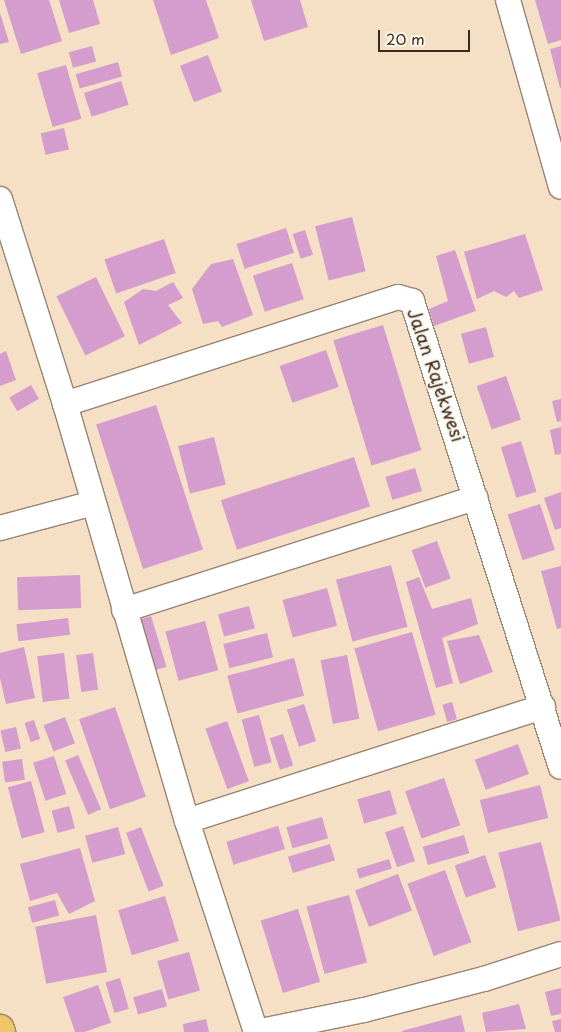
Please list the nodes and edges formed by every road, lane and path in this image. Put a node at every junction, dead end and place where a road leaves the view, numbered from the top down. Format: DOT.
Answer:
graph roads {
  1 [pos="508,0"];
  2 [pos="561,188"];
  3 [pos="0,198"];
  4 [pos="65,404"];
  5 [pos="476,498"];
  6 [pos="93,503"];
  7 [pos="0,528"];
  8 [pos="124,610"];
  9 [pos="543,707"];
  10 [pos="561,767"];
  11 [pos="187,821"];
  12 [pos="561,954"];
  13 [pos="256,1032"];
  1 -- 2 [label="street"];
  3 -- 4 [label="street"];
  4 -- 5 [label="street, Jalan Rajekwesi"];
  4 -- 6 [label="street"];
  5 -- 8 [label="street"];
  5 -- 9 [label="street, Jalan Rajekwesi"];
  6 -- 7 [label="street"];
  6 -- 8 [label="street"];
  8 -- 11 [label="street"];
  9 -- 10 [label="street, Jalan Rajekwesi"];
  9 -- 11 [label="street"];
  11 -- 13 [label="street"];
  12 -- 13 [label="street"];
}
